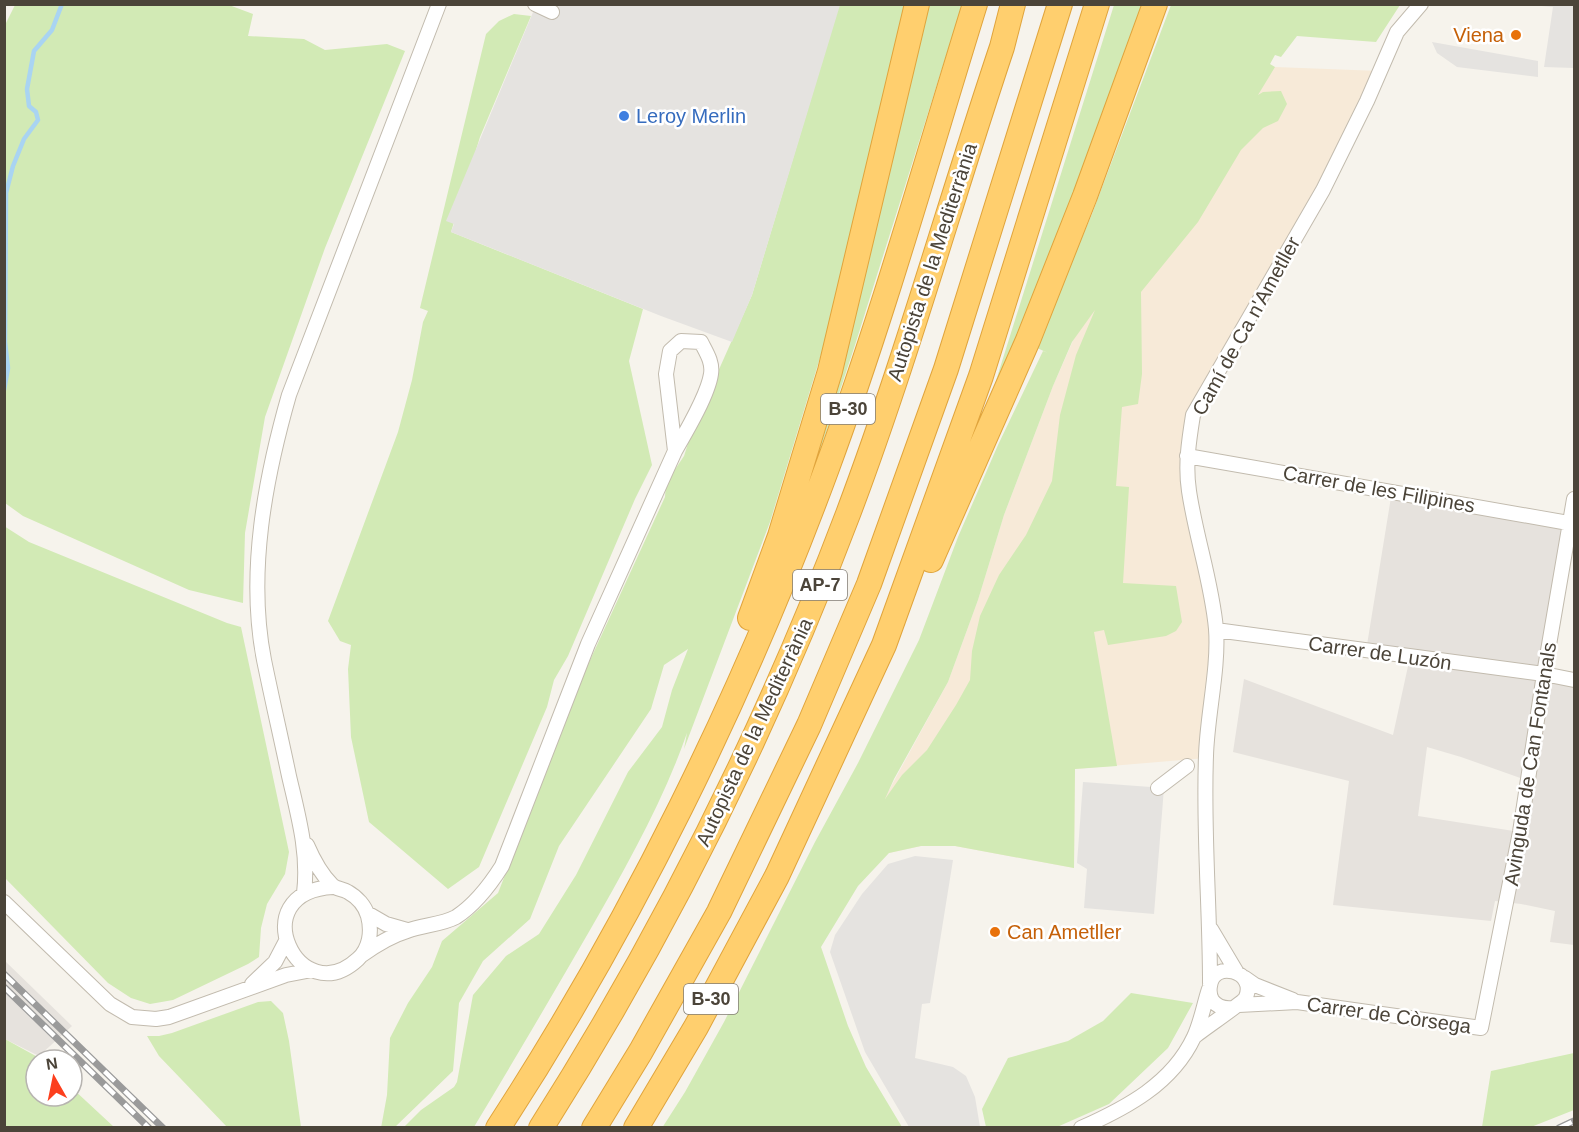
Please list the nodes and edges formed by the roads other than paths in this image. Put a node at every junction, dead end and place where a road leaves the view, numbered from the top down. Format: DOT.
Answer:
graph roads {
  1 [pos="440,4"];
  2 [pos="535,4"];
  3 [pos="917,4"];
  4 [pos="975,4"];
  5 [pos="1013,4"];
  6 [pos="1060,4"];
  7 [pos="1097,4"];
  8 [pos="1155,4"];
  9 [pos="1421,4"];
  10 [pos="552,12"];
  11 [pos="675,451"];
  12 [pos="1187,456"];
  13 [pos="1575,499"];
  14 [pos="1572,524"];
  15 [pos="1216,630"];
  16 [pos="1544,674"];
  17 [pos="1575,681"];
  18 [pos="830,764"];
  19 [pos="1187,766"];
  20 [pos="1158,788"];
  21 [pos="683,800"];
  22 [pos="303,835"];
  23 [pos="333,887"];
  24 [pos="304,893"];
  25 [pos="4,902"];
  26 [pos="367,913"];
  27 [pos="1210,927"];
  28 [pos="407,930"];
  29 [pos="286,941"];
  30 [pos="362,955"];
  31 [pos="312,970"];
  32 [pos="1240,975"];
  33 [pos="1210,986"];
  34 [pos="248,988"];
  35 [pos="1298,1002"];
  36 [pos="1236,1007"];
  37 [pos="1481,1028"];
  38 [pos="1194,1037"];
  39 [pos="498,1128"];
  40 [pos="541,1128"];
  41 [pos="594,1128"];
  42 [pos="636,1128"];
  43 [pos="1081,1128"];
  1 -- 22 [label="street"];
  2 -- 10 [label="street"];
  3 -- 21 [label="highway"];
  4 -- 21 [label="highway, B-30"];
  5 -- 40 [label="highway, Autopista de la Mediterrània / AP-7"];
  6 -- 41 [label="highway, AP-7"];
  7 -- 18 [label="highway, B-30"];
  8 -- 18 [label="highway"];
  9 -- 12 [label="street, Camí de Ca n'Ametller"];
  11 -- 11 [label="street"];
  11 -- 28 [label="street"];
  12 -- 14 [label="street, Carrer de les Filipines"];
  12 -- 15 [label="street, Camí de Ca n'Ametller"];
  13 -- 14 [label="street, Avinguda de Can Fontanals"];
  14 -- 16 [label="street, Avinguda de Can Fontanals"];
  15 -- 16 [label="street, Carrer de Luzón"];
  15 -- 27 [label="street, Camí de Ca n'Ametller"];
  16 -- 17 [label="street, Carrer de Luzón"];
  16 -- 37 [label="street, Avinguda de Can Fontanals"];
  18 -- 42 [label="highway, B-30"];
  19 -- 20 [label="street"];
  21 -- 39 [label="highway, B-30"];
  22 -- 23 [label="street"];
  22 -- 24 [label="street"];
  23 -- 24 [label="street"];
  23 -- 26 [label="street"];
  24 -- 29 [label="street"];
  25 -- 34 [label="street"];
  26 -- 28 [label="street"];
  26 -- 30 [label="street"];
  27 -- 32 [label="street, Camí de Ca n'Ametller"];
  27 -- 33 [label="street, Camí de Ca n'Ametller"];
  28 -- 30 [label="street"];
  29 -- 31 [label="street"];
  29 -- 34 [label="street"];
  30 -- 31 [label="street"];
  31 -- 34 [label="street"];
  32 -- 33 [label="street"];
  32 -- 35 [label="street, Carrer de Còrsega"];
  32 -- 36 [label="street"];
  33 -- 36 [label="street"];
  33 -- 38 [label="street, Camí de Ca n'Ametller"];
  35 -- 36 [label="street, Carrer de Còrsega"];
  35 -- 37 [label="street, Carrer de Còrsega"];
  36 -- 38 [label="street, Camí de Ca n'Ametller"];
  38 -- 43 [label="street, Camí de Ca n'Ametller"];
}
